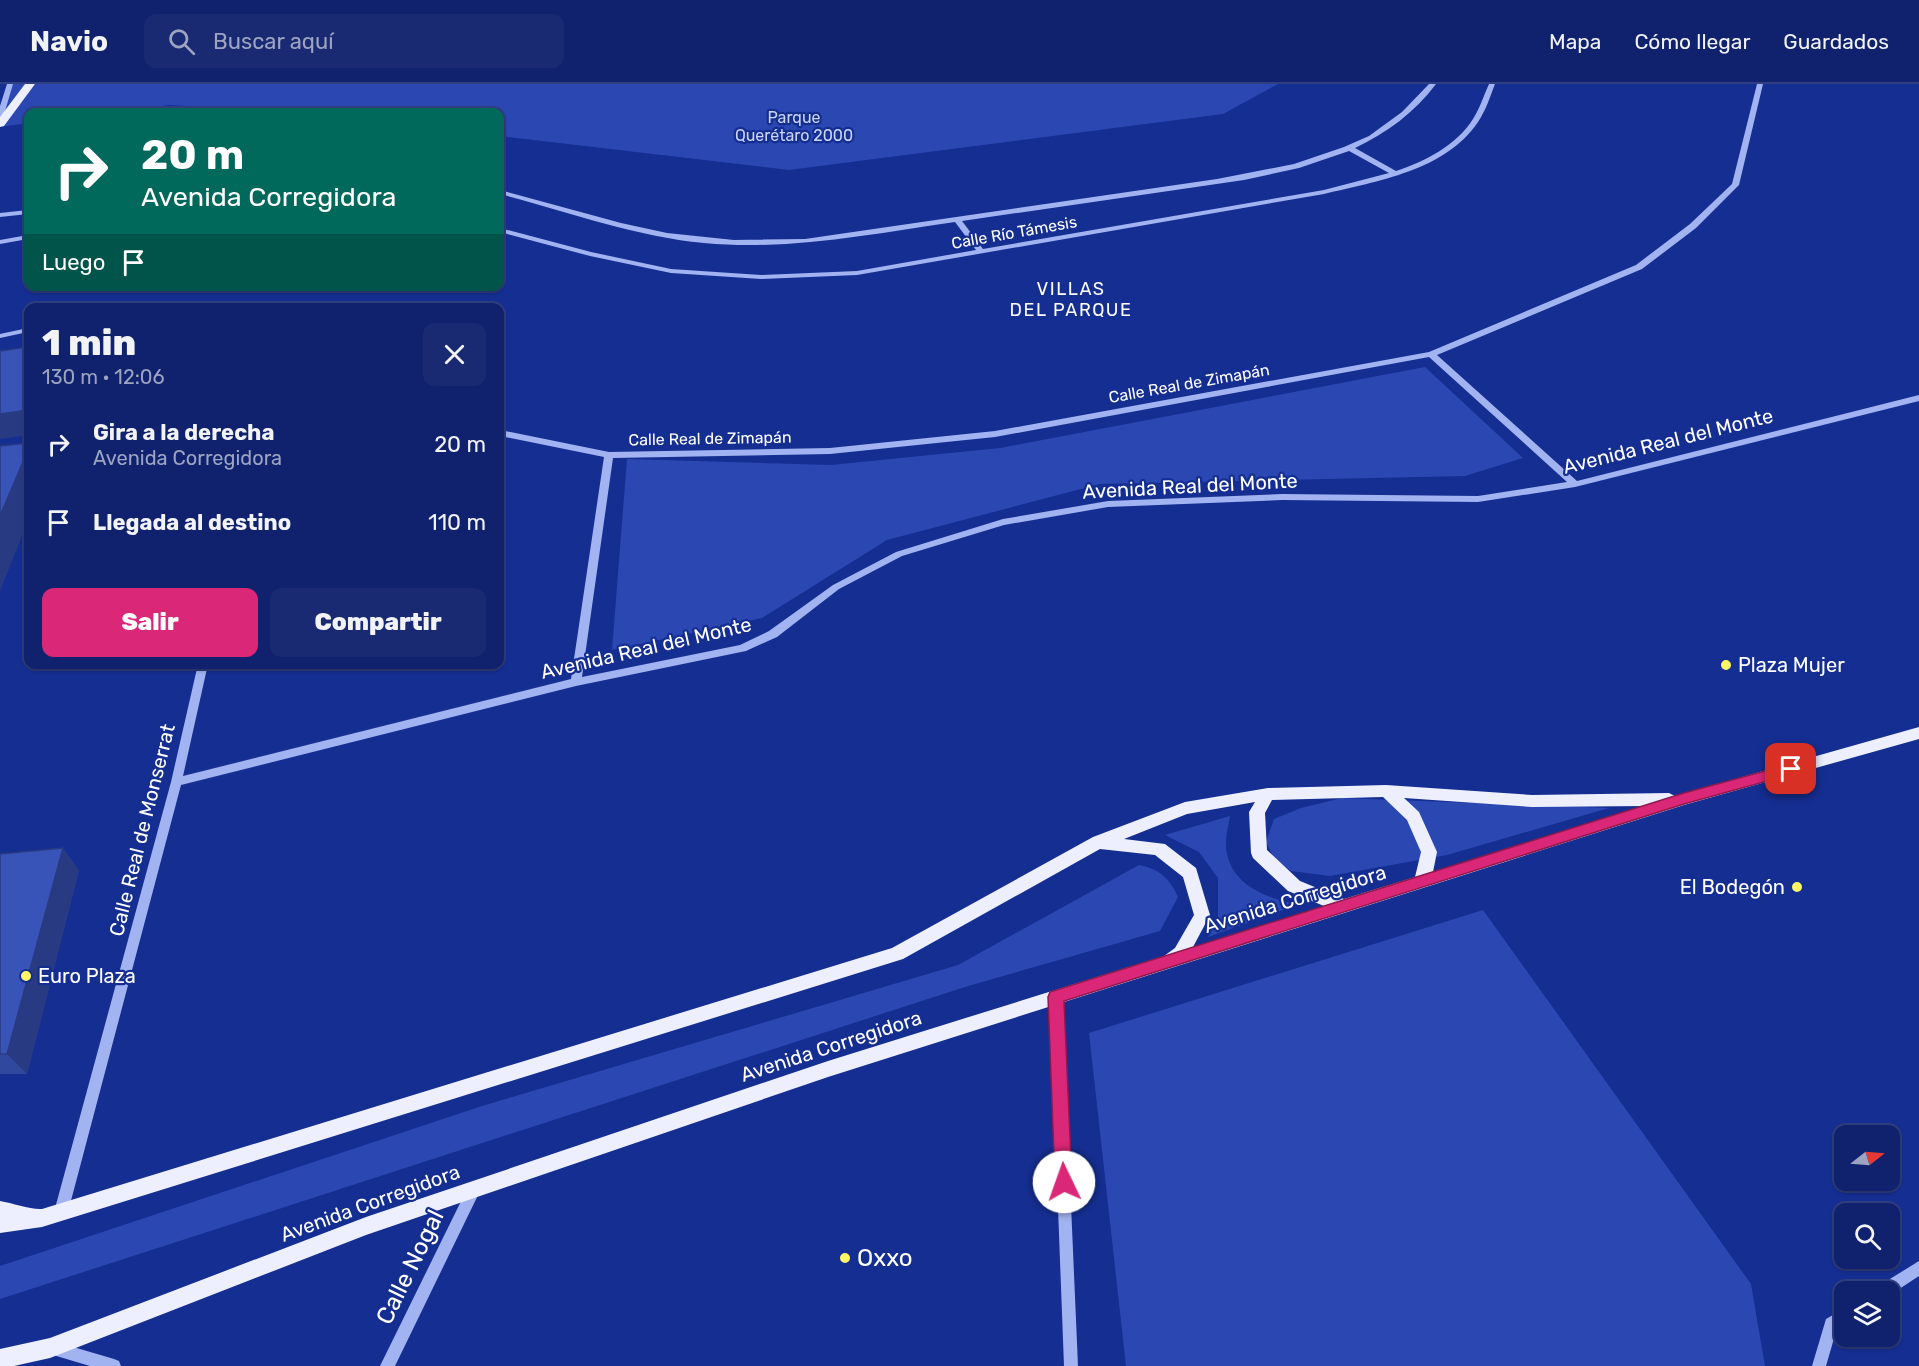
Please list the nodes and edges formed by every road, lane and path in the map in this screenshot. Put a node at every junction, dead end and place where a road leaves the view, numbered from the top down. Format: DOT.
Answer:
graph roads {
  1 [pos="10,84"];
  2 [pos="30,84"];
  3 [pos="1433,84"];
  4 [pos="1492,84"];
  5 [pos="1760,84"];
  6 [pos="0,118"];
  7 [pos="0,124"];
  8 [pos="1349,148"];
  9 [pos="1396,174"];
  10 [pos="504,193"];
  11 [pos="24,212"];
  12 [pos="0,215"];
  13 [pos="958,221"];
  14 [pos="504,231"];
  15 [pos="24,238"];
  16 [pos="0,242"];
  17 [pos="982,252"];
  18 [pos="24,331"];
  19 [pos="0,336"];
  20 [pos="1431,354"];
  21 [pos="1919,398"];
  22 [pos="504,434"];
  23 [pos="609,455"];
  24 [pos="1575,484"];
  25 [pos="202,669"];
  26 [pos="576,682"];
  27 [pos="1919,734"];
  28 [pos="176,782"];
  29 [pos="1386,790"];
  30 [pos="1268,794"];
  31 [pos="1684,799"];
  32 [pos="1099,842"];
  33 [pos="1422,882"];
  34 [pos="1344,907"];
  35 [pos="1159,965"];
  36 [pos="1056,997"];
  37 [pos="474,1189"];
  38 [pos="0,1210"];
  39 [pos="61,1212"];
  40 [pos="42,1218"];
  41 [pos="0,1224"];
  42 [pos="0,1232"];
  43 [pos="1919,1268"];
  44 [pos="1899,1281"];
  45 [pos="1834,1322"];
  46 [pos="50,1347"];
  47 [pos="0,1359"];
  48 [pos="114,1366"];
  49 [pos="387,1366"];
  50 [pos="1071,1366"];
  51 [pos="1819,1366"];
  1 -- 6 [label="street"];
  2 -- 7 [label="main road"];
  3 -- 8 [label="street, Calle Río Támesis"];
  4 -- 9 [label="street, Calle Río Támesis"];
  5 -- 20 [label="street, Calle Real de Zimapán"];
  8 -- 9 [label="street"];
  8 -- 13 [label="street, Calle Río Támesis"];
  9 -- 17 [label="street, Calle Río Támesis"];
  10 -- 13 [label="street, Calle Río Támesis"];
  11 -- 12 [label="street"];
  13 -- 17 [label="street"];
  14 -- 17 [label="street, Calle Río Támesis"];
  15 -- 16 [label="street"];
  18 -- 19 [label="street"];
  20 -- 23 [label="street, Calle Real de Zimapán"];
  20 -- 24 [label="street"];
  21 -- 24 [label="street, Avenida Real del Monte"];
  22 -- 23 [label="street, Calle Real de Zimapán"];
  23 -- 26 [label="street"];
  24 -- 26 [label="street, Avenida Real del Monte"];
  25 -- 28 [label="street, Calle Real de Monserrat"];
  26 -- 28 [label="street, Avenida Real del Monte"];
  27 -- 31 [label="main road, Avenida Corregidora"];
  28 -- 39 [label="street, Calle Real de Monserrat"];
  29 -- 30 [label="main road, Avenida Corregidora"];
  29 -- 31 [label="main road, Avenida Corregidora"];
  29 -- 33 [label="main road"];
  30 -- 32 [label="main road, Avenida Corregidora"];
  30 -- 34 [label="main road"];
  31 -- 33 [label="main road, Avenida Corregidora"];
  32 -- 35 [label="main road"];
  32 -- 39 [label="main road, Avenida Corregidora"];
  33 -- 34 [label="main road, Avenida Corregidora"];
  34 -- 35 [label="main road, Avenida Corregidora"];
  35 -- 36 [label="main road, Avenida Corregidora"];
  36 -- 37 [label="main road, Avenida Corregidora"];
  36 -- 50 [label="street"];
  37 -- 46 [label="main road, Avenida Corregidora"];
  37 -- 49 [label="street, Calle Nogal"];
  38 -- 40 [label="main road"];
  39 -- 40 [label="main road, Avenida Corregidora"];
  40 -- 41 [label="main road, Avenida Corregidora"];
  40 -- 42 [label="main road"];
  43 -- 44 [label="street"];
  45 -- 51 [label="street"];
  46 -- 47 [label="main road, Avenida Corregidora"];
  46 -- 48 [label="street"];
}
